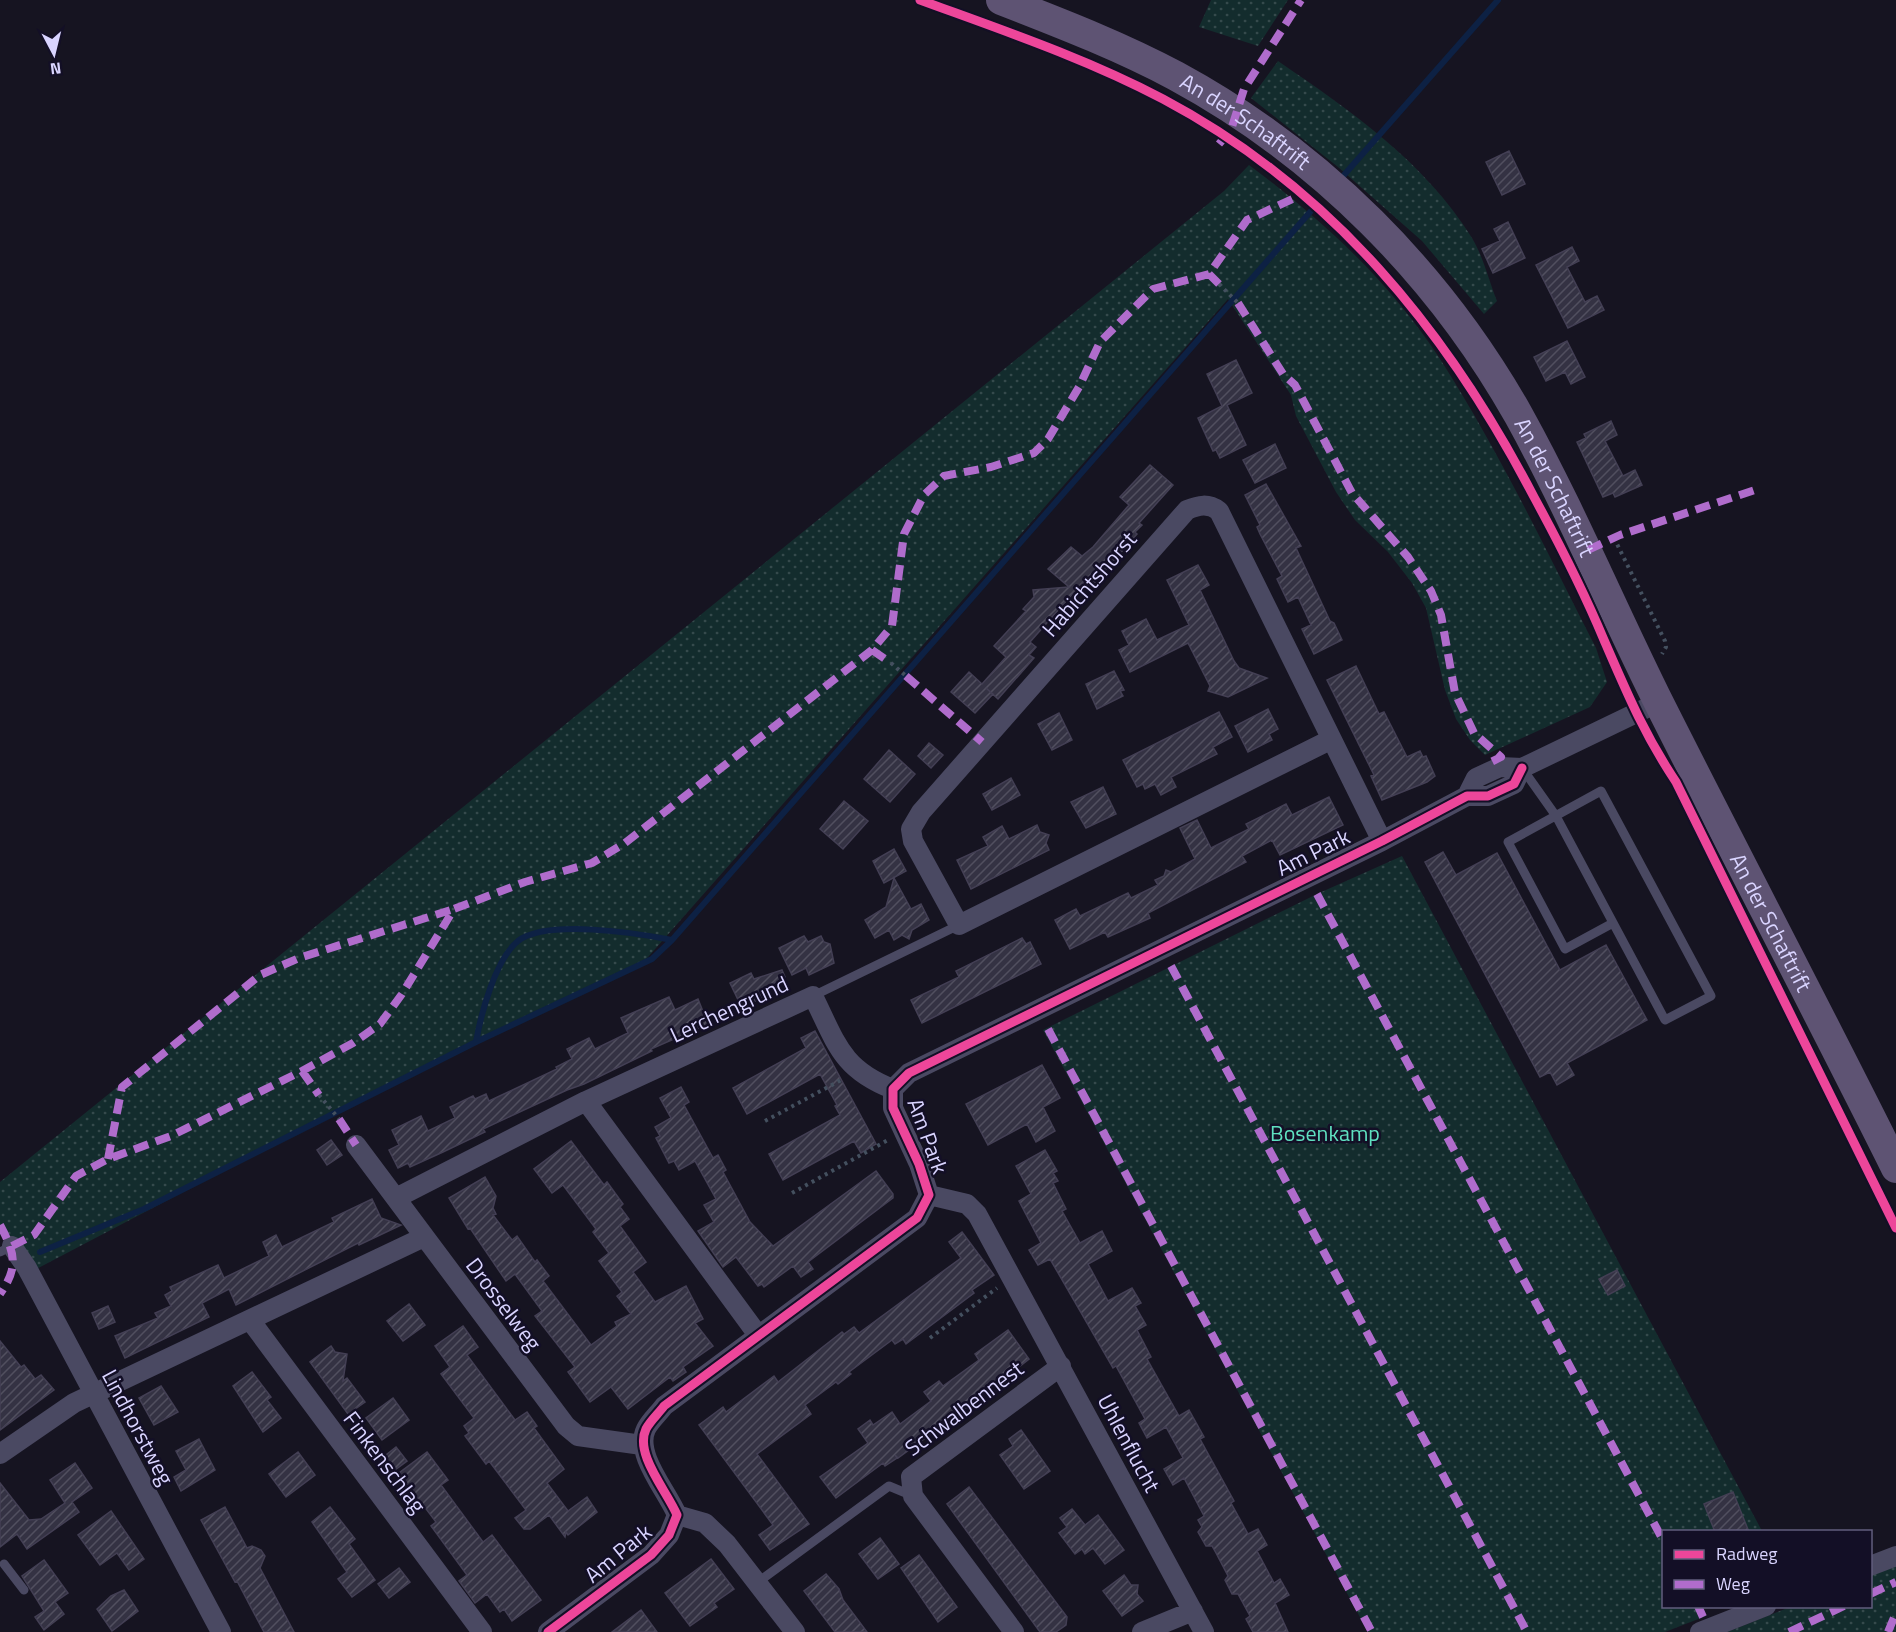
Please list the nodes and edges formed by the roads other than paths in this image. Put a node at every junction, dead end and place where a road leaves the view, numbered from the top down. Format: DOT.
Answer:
graph roads {
  1 [pos="1001,0"];
  2 [pos="1659,702"];
  3 [pos="1330,740"];
  4 [pos="1522,768"];
  5 [pos="1556,816"];
  6 [pos="1382,841"];
  7 [pos="1613,923"];
  8 [pos="959,925"];
  9 [pos="813,996"];
  10 [pos="893,1089"];
  11 [pos="586,1101"];
  12 [pos="356,1145"];
  13 [pos="1896,1168"];
  14 [pos="929,1195"];
  15 [pos="396,1198"];
  16 [pos="424,1237"];
  17 [pos="6,1249"];
  18 [pos="250,1320"];
  19 [pos="758,1335"];
  20 [pos="1061,1366"];
  21 [pos="94,1395"];
  22 [pos="642,1445"];
  23 [pos="0,1454"];
  24 [pos="913,1496"];
  25 [pos="677,1515"];
  26 [pos="1896,1556"];
  27 [pos="4,1564"];
  28 [pos="1872,1565"];
  29 [pos="759,1582"];
  30 [pos="24,1590"];
  31 [pos="1761,1608"];
  32 [pos="1193,1611"];
  33 [pos="221,1632"];
  34 [pos="482,1632"];
  35 [pos="550,1632"];
  36 [pos="795,1632"];
  37 [pos="1014,1632"];
  38 [pos="1142,1632"];
  39 [pos="1204,1632"];
  40 [pos="1700,1632"];
  1 -- 2 [label="main road, An der Schaftrift"];
  2 -- 4 [label="street, Am Park"];
  2 -- 13 [label="main road, An der Schaftrift"];
  3 -- 6 [label="street, Habichtshorst"];
  3 -- 8 [label="street"];
  3 -- 8 [label="street, Habichtshorst"];
  4 -- 5 [label="lane"];
  4 -- 6 [label="street, Am Park"];
  5 -- 7 [label="lane"];
  5 -- 7 [label="lane"];
  5 -- 7 [label="lane"];
  6 -- 10 [label="street, Am Park"];
  8 -- 9 [label="lane"];
  9 -- 10 [label="street, Lerchengrund"];
  9 -- 11 [label="street, Lerchengrund"];
  10 -- 14 [label="street, Am Park"];
  11 -- 15 [label="street, Lerchengrund"];
  11 -- 19 [label="street"];
  12 -- 15 [label="street, Drosselweg"];
  14 -- 19 [label="street, Am Park"];
  14 -- 20 [label="street, Uhlenflucht"];
  15 -- 16 [label="street, Drosselweg"];
  16 -- 18 [label="street"];
  16 -- 22 [label="street, Drosselweg"];
  17 -- 21 [label="street, Lindhorstweg"];
  18 -- 21 [label="street"];
  18 -- 34 [label="street, Finkenschlag"];
  19 -- 22 [label="street, Am Park"];
  20 -- 24 [label="street, Schwalbennest"];
  20 -- 32 [label="street, Uhlenflucht"];
  21 -- 23 [label="street"];
  21 -- 33 [label="street, Lindhorstweg"];
  22 -- 25 [label="street, Am Park"];
  24 -- 29 [label="lane, Schwalbennest"];
  24 -- 37 [label="street"];
  25 -- 29 [label="street"];
  25 -- 35 [label="street, Am Park"];
  26 -- 28 [label="street"];
  27 -- 30 [label="lane"];
  29 -- 36 [label="street"];
  31 -- 40 [label="street"];
  32 -- 38 [label="street"];
  32 -- 39 [label="street, Uhlenflucht"];
}
